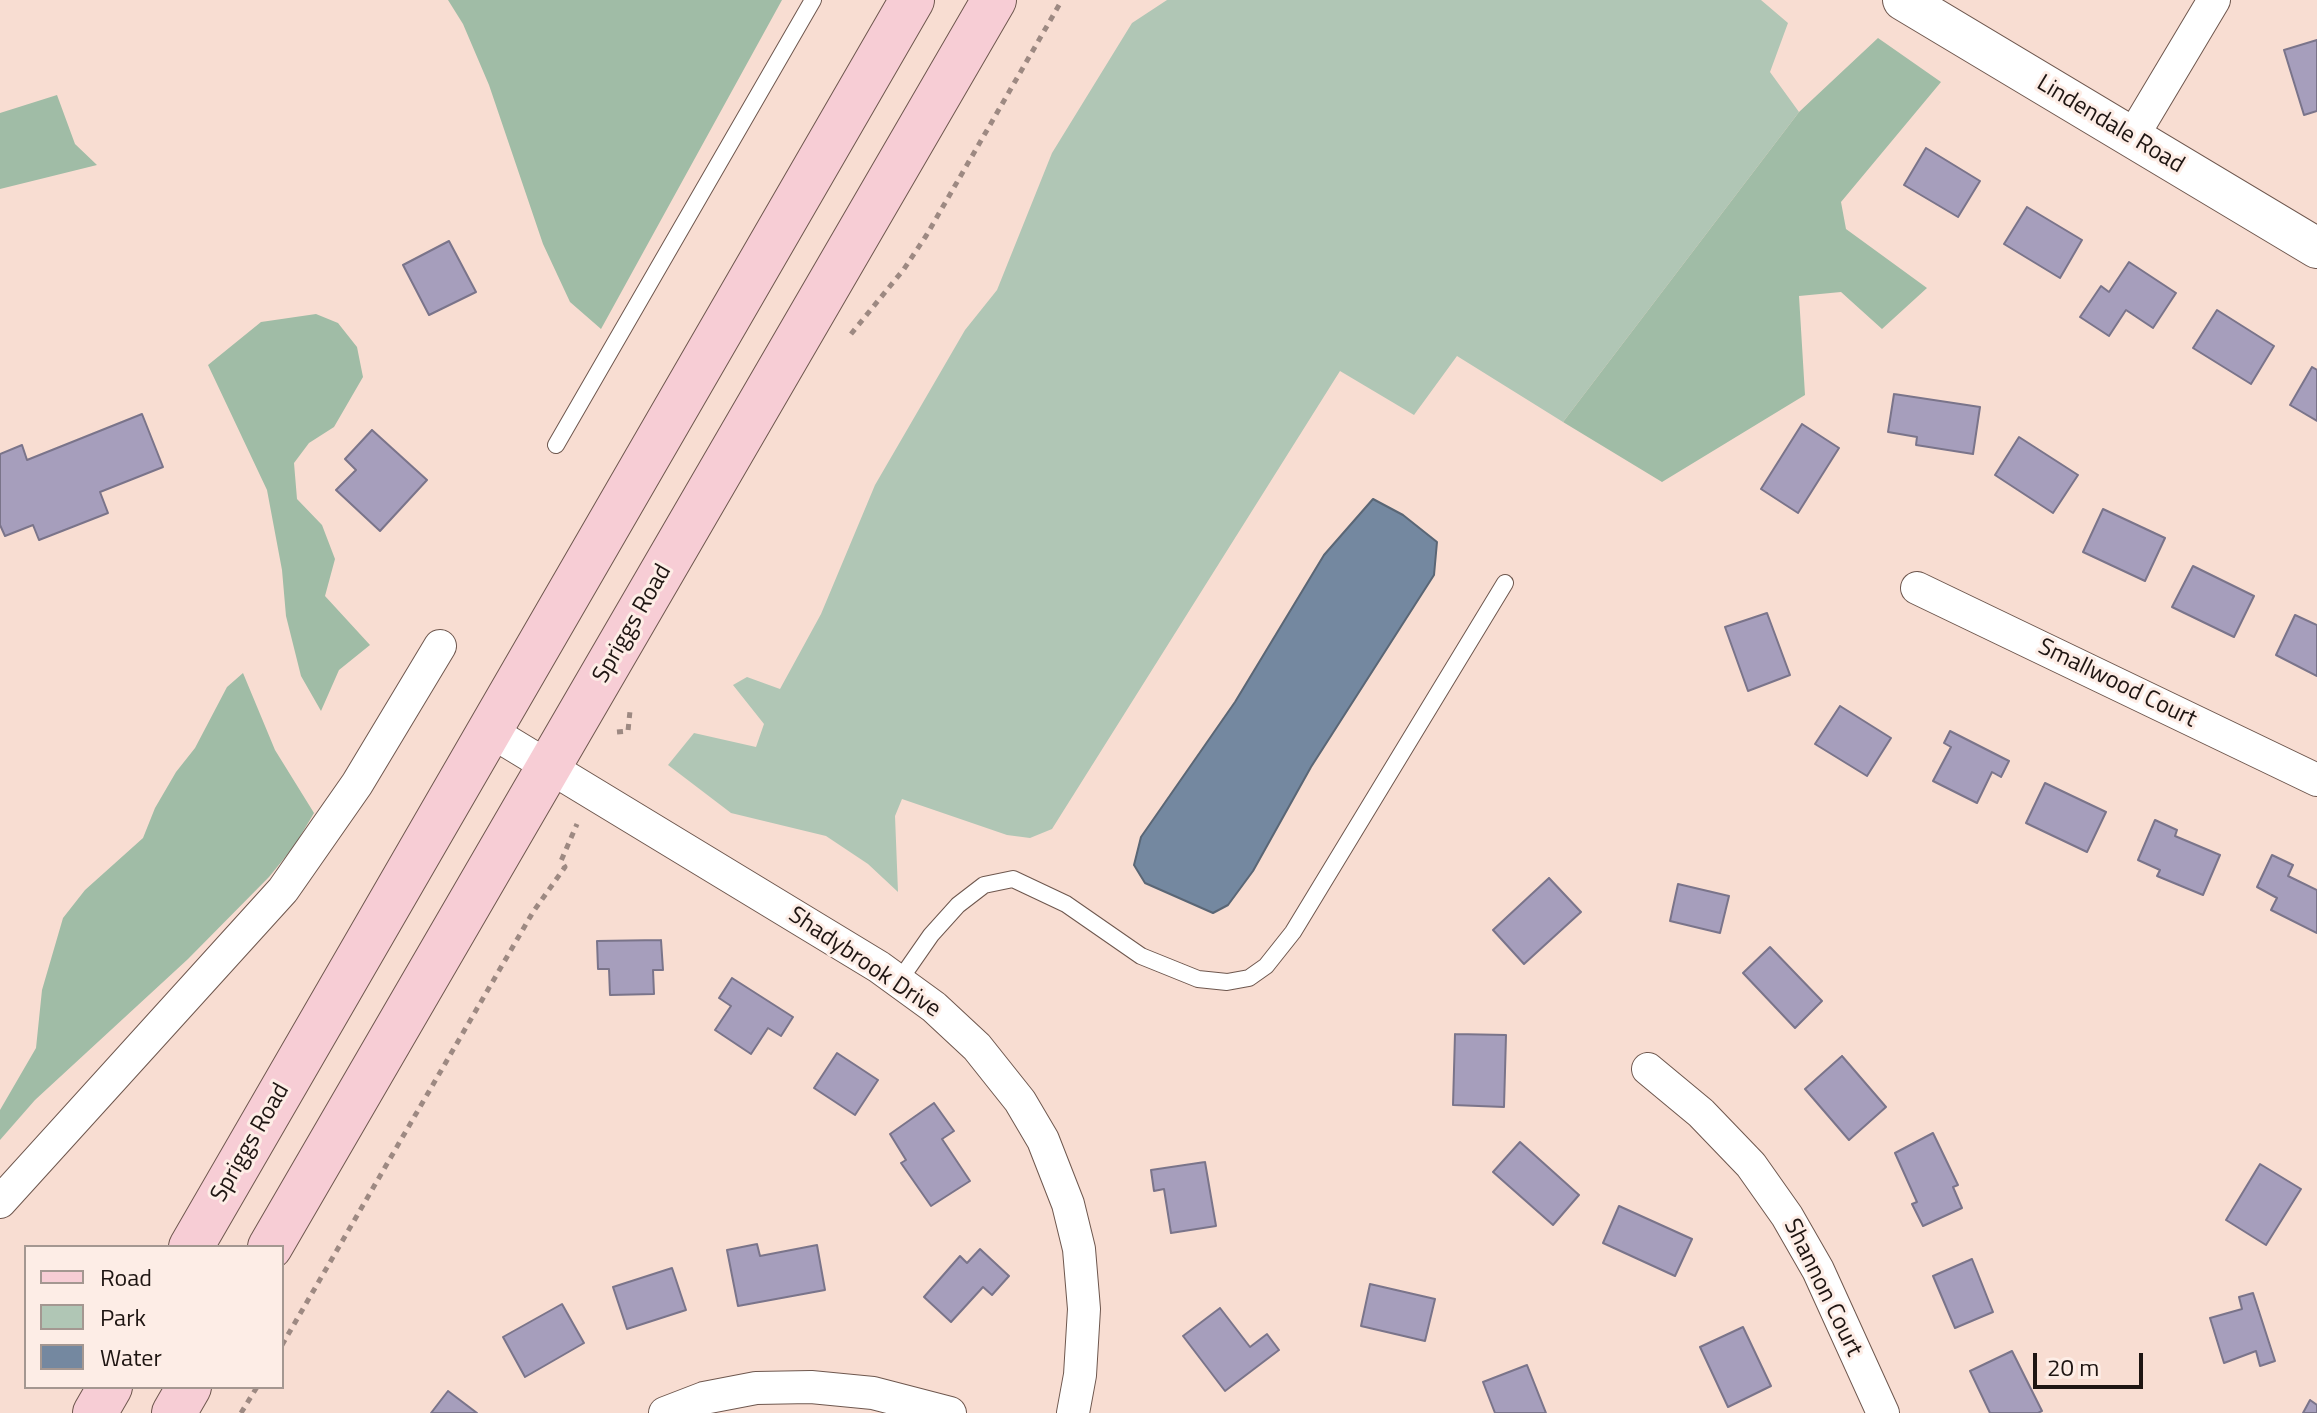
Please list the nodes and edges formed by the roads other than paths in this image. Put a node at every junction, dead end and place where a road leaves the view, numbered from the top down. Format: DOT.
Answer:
graph roads {
  1 [pos="813,0"];
  2 [pos="912,0"];
  3 [pos="994,0"];
  4 [pos="1903,0"];
  5 [pos="2214,0"];
  6 [pos="2131,139"];
  7 [pos="2317,248"];
  8 [pos="556,445"];
  9 [pos="1505,583"];
  10 [pos="1917,588"];
  11 [pos="440,646"];
  12 [pos="490,731"];
  13 [pos="550,766"];
  14 [pos="2317,780"];
  15 [pos="899,981"];
  16 [pos="1648,1069"];
  17 [pos="0,1202"];
  18 [pos="192,1245"];
  19 [pos="271,1245"];
  20 [pos="109,1389"];
  21 [pos="188,1389"];
  22 [pos="95,1413"];
  23 [pos="174,1413"];
  24 [pos="665,1413"];
  25 [pos="950,1413"];
  26 [pos="1073,1413"];
  27 [pos="1883,1413"];
  1 -- 8 [label="lane"];
  2 -- 12 [label="main road, Spriggs Road"];
  3 -- 13 [label="main road, Spriggs Road"];
  4 -- 6 [label="street, Lindendale Road"];
  5 -- 6 [label="street"];
  6 -- 7 [label="street, Lindendale Road"];
  9 -- 15 [label="lane"];
  10 -- 14 [label="street, Smallwood Court"];
  11 -- 17 [label="street"];
  12 -- 13 [label="street, Shadybrook Drive"];
  12 -- 18 [label="main road, Spriggs Road"];
  13 -- 15 [label="street, Shadybrook Drive"];
  13 -- 19 [label="main road, Spriggs Road"];
  15 -- 26 [label="street, Shadybrook Drive"];
  16 -- 27 [label="street, Shannon Court"];
  20 -- 22 [label="main road"];
  21 -- 23 [label="main road"];
  24 -- 25 [label="street"];
}
